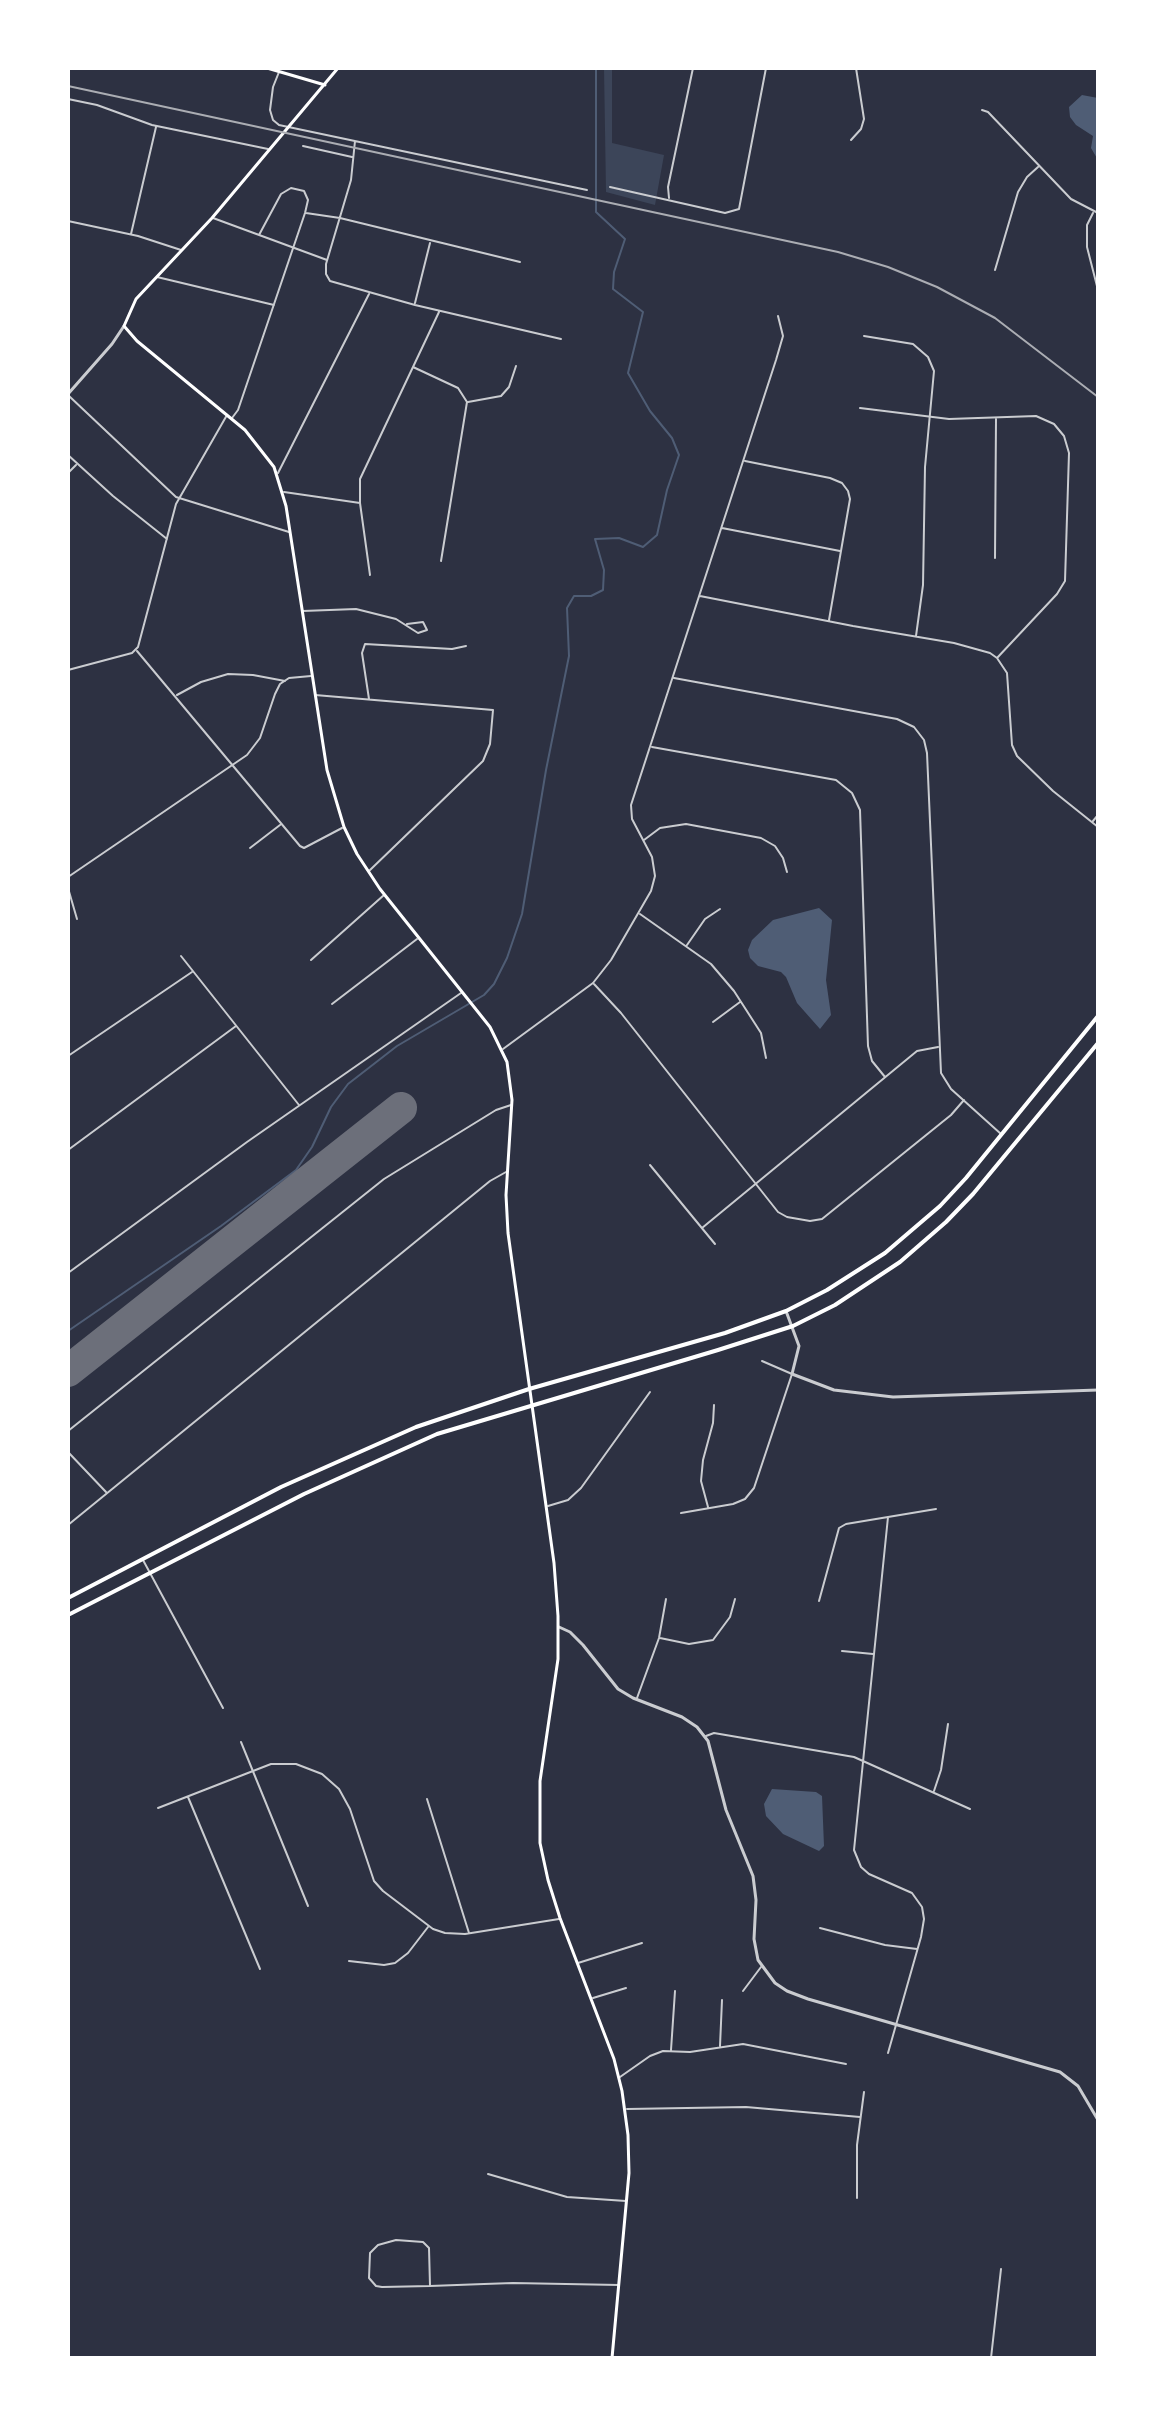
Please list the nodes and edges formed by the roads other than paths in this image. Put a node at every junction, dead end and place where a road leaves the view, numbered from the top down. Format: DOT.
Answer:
graph roads {
  1 [pos="257,68"];
  2 [pos="267,68"];
  3 [pos="338,68"];
  4 [pos="693,68"];
  5 [pos="766,68"];
  6 [pos="856,68"];
  7 [pos="279,72"];
  8 [pos="325,85"];
  9 [pos="68,99"];
  10 [pos="982,110"];
  11 [pos="156,126"];
  12 [pos="288,128"];
  13 [pos="851,140"];
  14 [pos="355,141"];
  15 [pos="303,146"];
  16 [pos="269,149"];
  17 [pos="354,157"];
  18 [pos="1039,166"];
  19 [pos="610,187"];
  20 [pos="587,190"];
  21 [pos="669,199"];
  22 [pos="1096,212"];
  23 [pos="305,213"];
  24 [pos="212,218"];
  25 [pos="340,218"];
  26 [pos="68,221"];
  27 [pos="131,235"];
  28 [pos="259,235"];
  29 [pos="430,242"];
  30 [pos="294,246"];
  31 [pos="181,250"];
  32 [pos="327,260"];
  33 [pos="520,262"];
  34 [pos="995,270"];
  35 [pos="156,277"];
  36 [pos="1098,290"];
  37 [pos="369,292"];
  38 [pos="274,305"];
  39 [pos="415,305"];
  40 [pos="439,311"];
  41 [pos="778,316"];
  42 [pos="124,326"];
  43 [pos="864,336"];
  44 [pos="561,339"];
  45 [pos="516,366"];
  46 [pos="412,367"];
  47 [pos="68,395"];
  48 [pos="467,402"];
  49 [pos="860,408"];
  50 [pos="230,416"];
  51 [pos="931,416"];
  52 [pos="996,418"];
  53 [pos="68,455"];
  54 [pos="744,461"];
  55 [pos="77,464"];
  56 [pos="68,473"];
  57 [pos="277,475"];
  58 [pos="282,492"];
  59 [pos="179,498"];
  60 [pos="360,503"];
  61 [pos="722,528"];
  62 [pos="290,532"];
  63 [pos="167,539"];
  64 [pos="841,552"];
  65 [pos="995,558"];
  66 [pos="441,561"];
  67 [pos="370,575"];
  68 [pos="700,596"];
  69 [pos="302,611"];
  70 [pos="829,621"];
  71 [pos="407,624"];
  72 [pos="916,637"];
  73 [pos="466,646"];
  74 [pos="136,650"];
  75 [pos="997,658"];
  76 [pos="68,670"];
  77 [pos="311,676"];
  78 [pos="673,678"];
  79 [pos="285,681"];
  80 [pos="176,695"];
  81 [pos="314,695"];
  82 [pos="369,700"];
  83 [pos="651,746"];
  84 [pos="233,766"];
  85 [pos="1098,815"];
  86 [pos="1092,822"];
  87 [pos="281,825"];
  88 [pos="344,827"];
  89 [pos="1098,827"];
  90 [pos="643,841"];
  91 [pos="250,848"];
  92 [pos="368,871"];
  93 [pos="787,872"];
  94 [pos="68,877"];
  95 [pos="68,888"];
  96 [pos="384,895"];
  97 [pos="720,909"];
  98 [pos="639,913"];
  99 [pos="77,919"];
  100 [pos="418,938"];
  101 [pos="687,945"];
  102 [pos="181,956"];
  103 [pos="311,960"];
  104 [pos="192,972"];
  105 [pos="593,983"];
  106 [pos="462,992"];
  107 [pos="741,1001"];
  108 [pos="332,1004"];
  109 [pos="1098,1016"];
  110 [pos="713,1022"];
  111 [pos="236,1026"];
  112 [pos="1098,1043"];
  113 [pos="939,1047"];
  114 [pos="502,1049"];
  115 [pos="68,1056"];
  116 [pos="766,1058"];
  117 [pos="885,1077"];
  118 [pos="964,1100"];
  119 [pos="512,1104"];
  120 [pos="299,1105"];
  121 [pos="1002,1135"];
  122 [pos="68,1150"];
  123 [pos="650,1165"];
  124 [pos="508,1172"];
  125 [pos="756,1183"];
  126 [pos="702,1228"];
  127 [pos="715,1244"];
  128 [pos="68,1273"];
  129 [pos="786,1311"];
  130 [pos="793,1326"];
  131 [pos="762,1361"];
  132 [pos="792,1374"];
  133 [pos="529,1389"];
  134 [pos="1098,1390"];
  135 [pos="650,1392"];
  136 [pos="532,1404"];
  137 [pos="714,1405"];
  138 [pos="68,1431"];
  139 [pos="68,1452"];
  140 [pos="107,1493"];
  141 [pos="547,1506"];
  142 [pos="708,1508"];
  143 [pos="936,1509"];
  144 [pos="681,1513"];
  145 [pos="888,1517"];
  146 [pos="68,1525"];
  147 [pos="143,1559"];
  148 [pos="150,1572"];
  149 [pos="68,1598"];
  150 [pos="666,1599"];
  151 [pos="735,1599"];
  152 [pos="819,1601"];
  153 [pos="68,1615"];
  154 [pos="559,1627"];
  155 [pos="659,1638"];
  156 [pos="842,1651"];
  157 [pos="874,1654"];
  158 [pos="637,1699"];
  159 [pos="223,1708"];
  160 [pos="948,1724"];
  161 [pos="705,1736"];
  162 [pos="241,1742"];
  163 [pos="863,1760"];
  164 [pos="253,1771"];
  165 [pos="934,1792"];
  166 [pos="188,1796"];
  167 [pos="427,1799"];
  168 [pos="158,1808"];
  169 [pos="970,1809"];
  170 [pos="308,1906"];
  171 [pos="560,1918"];
  172 [pos="429,1926"];
  173 [pos="820,1928"];
  174 [pos="469,1934"];
  175 [pos="642,1943"];
  176 [pos="918,1949"];
  177 [pos="349,1961"];
  178 [pos="577,1963"];
  179 [pos="762,1966"];
  180 [pos="260,1969"];
  181 [pos="626,1988"];
  182 [pos="675,1991"];
  183 [pos="743,1991"];
  184 [pos="592,1999"];
  185 [pos="722,2000"];
  186 [pos="896,2024"];
  187 [pos="720,2047"];
  188 [pos="671,2051"];
  189 [pos="888,2053"];
  190 [pos="846,2064"];
  191 [pos="619,2077"];
  192 [pos="864,2092"];
  193 [pos="626,2109"];
  194 [pos="860,2117"];
  195 [pos="1098,2120"];
  196 [pos="488,2174"];
  197 [pos="857,2198"];
  198 [pos="626,2201"];
  199 [pos="1001,2269"];
  200 [pos="619,2285"];
  201 [pos="430,2286"];
  202 [pos="612,2358"];
  203 [pos="991,2358"];
  1 -- 2 [label="street"];
  2 -- 7 [label="main road"];
  3 -- 8 [label="main road"];
  4 -- 21 [label="street"];
  5 -- 21 [label="street"];
  6 -- 13 [label="street"];
  7 -- 8 [label="main road"];
  7 -- 12 [label="street"];
  8 -- 12 [label="main road"];
  9 -- 11 [label="street"];
  10 -- 18 [label="street"];
  11 -- 16 [label="street"];
  11 -- 27 [label="street"];
  12 -- 14 [label="street"];
  12 -- 16 [label="main road"];
  14 -- 17 [label="street"];
  14 -- 20 [label="street"];
  15 -- 17 [label="street"];
  16 -- 24 [label="main road"];
  17 -- 25 [label="street"];
  18 -- 22 [label="street"];
  18 -- 34 [label="street"];
  19 -- 21 [label="street"];
  22 -- 36 [label="street"];
  23 -- 25 [label="street"];
  23 -- 28 [label="street"];
  23 -- 30 [label="street"];
  24 -- 28 [label="street"];
  24 -- 31 [label="main road"];
  25 -- 29 [label="street"];
  25 -- 32 [label="street"];
  26 -- 27 [label="street"];
  27 -- 31 [label="street"];
  28 -- 30 [label="street"];
  29 -- 33 [label="street"];
  29 -- 39 [label="street"];
  30 -- 32 [label="street"];
  30 -- 38 [label="street"];
  31 -- 35 [label="main road"];
  32 -- 37 [label="street"];
  35 -- 38 [label="street"];
  35 -- 42 [label="main road"];
  37 -- 39 [label="street"];
  37 -- 57 [label="street"];
  38 -- 50 [label="street"];
  39 -- 40 [label="street"];
  40 -- 44 [label="street"];
  40 -- 46 [label="street"];
  41 -- 54 [label="street"];
  42 -- 47 [label="street"];
  42 -- 50 [label="main road"];
  43 -- 51 [label="street"];
  45 -- 48 [label="street"];
  46 -- 48 [label="street"];
  46 -- 60 [label="street"];
  47 -- 59 [label="street"];
  48 -- 66 [label="street"];
  49 -- 51 [label="street"];
  50 -- 57 [label="main road"];
  50 -- 59 [label="street"];
  51 -- 52 [label="street"];
  51 -- 72 [label="street"];
  52 -- 65 [label="street"];
  52 -- 75 [label="street"];
  53 -- 55 [label="street"];
  54 -- 61 [label="street"];
  54 -- 64 [label="street"];
  55 -- 56 [label="street"];
  55 -- 63 [label="street"];
  57 -- 58 [label="main road"];
  58 -- 60 [label="street"];
  58 -- 62 [label="main road"];
  59 -- 62 [label="street"];
  59 -- 63 [label="street"];
  60 -- 67 [label="street"];
  61 -- 64 [label="street"];
  61 -- 68 [label="street"];
  62 -- 69 [label="main road"];
  63 -- 74 [label="street"];
  64 -- 70 [label="street"];
  68 -- 70 [label="street"];
  68 -- 78 [label="street"];
  69 -- 71 [label="street"];
  69 -- 77 [label="main road"];
  70 -- 72 [label="street"];
  71 -- 71 [label="street"];
  72 -- 75 [label="street"];
  73 -- 82 [label="street"];
  74 -- 76 [label="street"];
  74 -- 80 [label="street"];
  75 -- 86 [label="street"];
  77 -- 79 [label="street"];
  77 -- 81 [label="main road"];
  78 -- 83 [label="street"];
  78 -- 113 [label="street"];
  79 -- 80 [label="street"];
  79 -- 84 [label="street"];
  80 -- 84 [label="street"];
  81 -- 82 [label="street"];
  81 -- 88 [label="main road"];
  82 -- 92 [label="street"];
  83 -- 90 [label="street"];
  83 -- 117 [label="street"];
  84 -- 87 [label="street"];
  84 -- 94 [label="street"];
  85 -- 86 [label="street"];
  86 -- 89 [label="street"];
  87 -- 88 [label="street"];
  87 -- 91 [label="street"];
  88 -- 92 [label="main road"];
  90 -- 93 [label="street"];
  90 -- 98 [label="street"];
  92 -- 96 [label="main road"];
  95 -- 99 [label="street"];
  96 -- 100 [label="main road"];
  96 -- 103 [label="street"];
  97 -- 101 [label="street"];
  98 -- 101 [label="street"];
  98 -- 105 [label="street"];
  100 -- 106 [label="main road"];
  100 -- 108 [label="street"];
  101 -- 107 [label="street"];
  102 -- 104 [label="street"];
  104 -- 111 [label="street"];
  104 -- 115 [label="street"];
  105 -- 114 [label="street"];
  105 -- 125 [label="street"];
  106 -- 114 [label="main road"];
  106 -- 120 [label="street"];
  107 -- 110 [label="street"];
  107 -- 116 [label="street"];
  109 -- 121 [label="highway"];
  111 -- 120 [label="street"];
  111 -- 122 [label="street"];
  112 -- 130 [label="highway"];
  113 -- 117 [label="street"];
  113 -- 118 [label="street"];
  114 -- 119 [label="main road"];
  117 -- 125 [label="street"];
  118 -- 121 [label="street"];
  118 -- 125 [label="street"];
  119 -- 124 [label="main road"];
  119 -- 138 [label="street"];
  120 -- 128 [label="street"];
  121 -- 129 [label="highway"];
  123 -- 126 [label="street"];
  124 -- 133 [label="main road"];
  124 -- 140 [label="street"];
  125 -- 126 [label="street"];
  126 -- 127 [label="street"];
  129 -- 130 [label="street"];
  129 -- 133 [label="highway"];
  130 -- 132 [label="street"];
  130 -- 136 [label="highway"];
  131 -- 132 [label="street"];
  132 -- 134 [label="street"];
  132 -- 142 [label="street"];
  133 -- 136 [label="main road"];
  133 -- 147 [label="highway"];
  135 -- 141 [label="street"];
  136 -- 141 [label="main road"];
  136 -- 148 [label="highway"];
  137 -- 142 [label="street"];
  139 -- 140 [label="street"];
  140 -- 146 [label="street"];
  141 -- 154 [label="main road"];
  142 -- 144 [label="street"];
  143 -- 145 [label="street"];
  145 -- 152 [label="street"];
  145 -- 157 [label="street"];
  147 -- 148 [label="street"];
  147 -- 149 [label="highway"];
  148 -- 153 [label="highway"];
  148 -- 159 [label="street"];
  150 -- 155 [label="street"];
  151 -- 155 [label="street"];
  154 -- 158 [label="street"];
  154 -- 171 [label="main road"];
  155 -- 158 [label="street"];
  156 -- 157 [label="street"];
  157 -- 163 [label="street"];
  158 -- 161 [label="street"];
  160 -- 165 [label="street"];
  161 -- 163 [label="street"];
  161 -- 179 [label="street"];
  162 -- 164 [label="street"];
  163 -- 165 [label="street"];
  163 -- 176 [label="street"];
  164 -- 166 [label="street"];
  164 -- 170 [label="street"];
  164 -- 172 [label="street"];
  165 -- 169 [label="street"];
  166 -- 168 [label="street"];
  166 -- 180 [label="street"];
  167 -- 174 [label="street"];
  171 -- 174 [label="street"];
  171 -- 178 [label="main road"];
  172 -- 174 [label="street"];
  172 -- 177 [label="street"];
  173 -- 176 [label="street"];
  175 -- 178 [label="street"];
  176 -- 186 [label="street"];
  178 -- 184 [label="main road"];
  179 -- 183 [label="street"];
  179 -- 186 [label="street"];
  181 -- 184 [label="street"];
  182 -- 188 [label="street"];
  184 -- 191 [label="main road"];
  185 -- 187 [label="street"];
  186 -- 189 [label="street"];
  186 -- 195 [label="street"];
  187 -- 188 [label="street"];
  187 -- 190 [label="street"];
  188 -- 191 [label="street"];
  191 -- 193 [label="main road"];
  192 -- 194 [label="street"];
  193 -- 194 [label="street"];
  193 -- 198 [label="main road"];
  194 -- 197 [label="street"];
  196 -- 198 [label="street"];
  198 -- 200 [label="main road"];
  199 -- 203 [label="street"];
  200 -- 201 [label="street"];
  200 -- 202 [label="main road"];
  201 -- 201 [label="street"];
}
